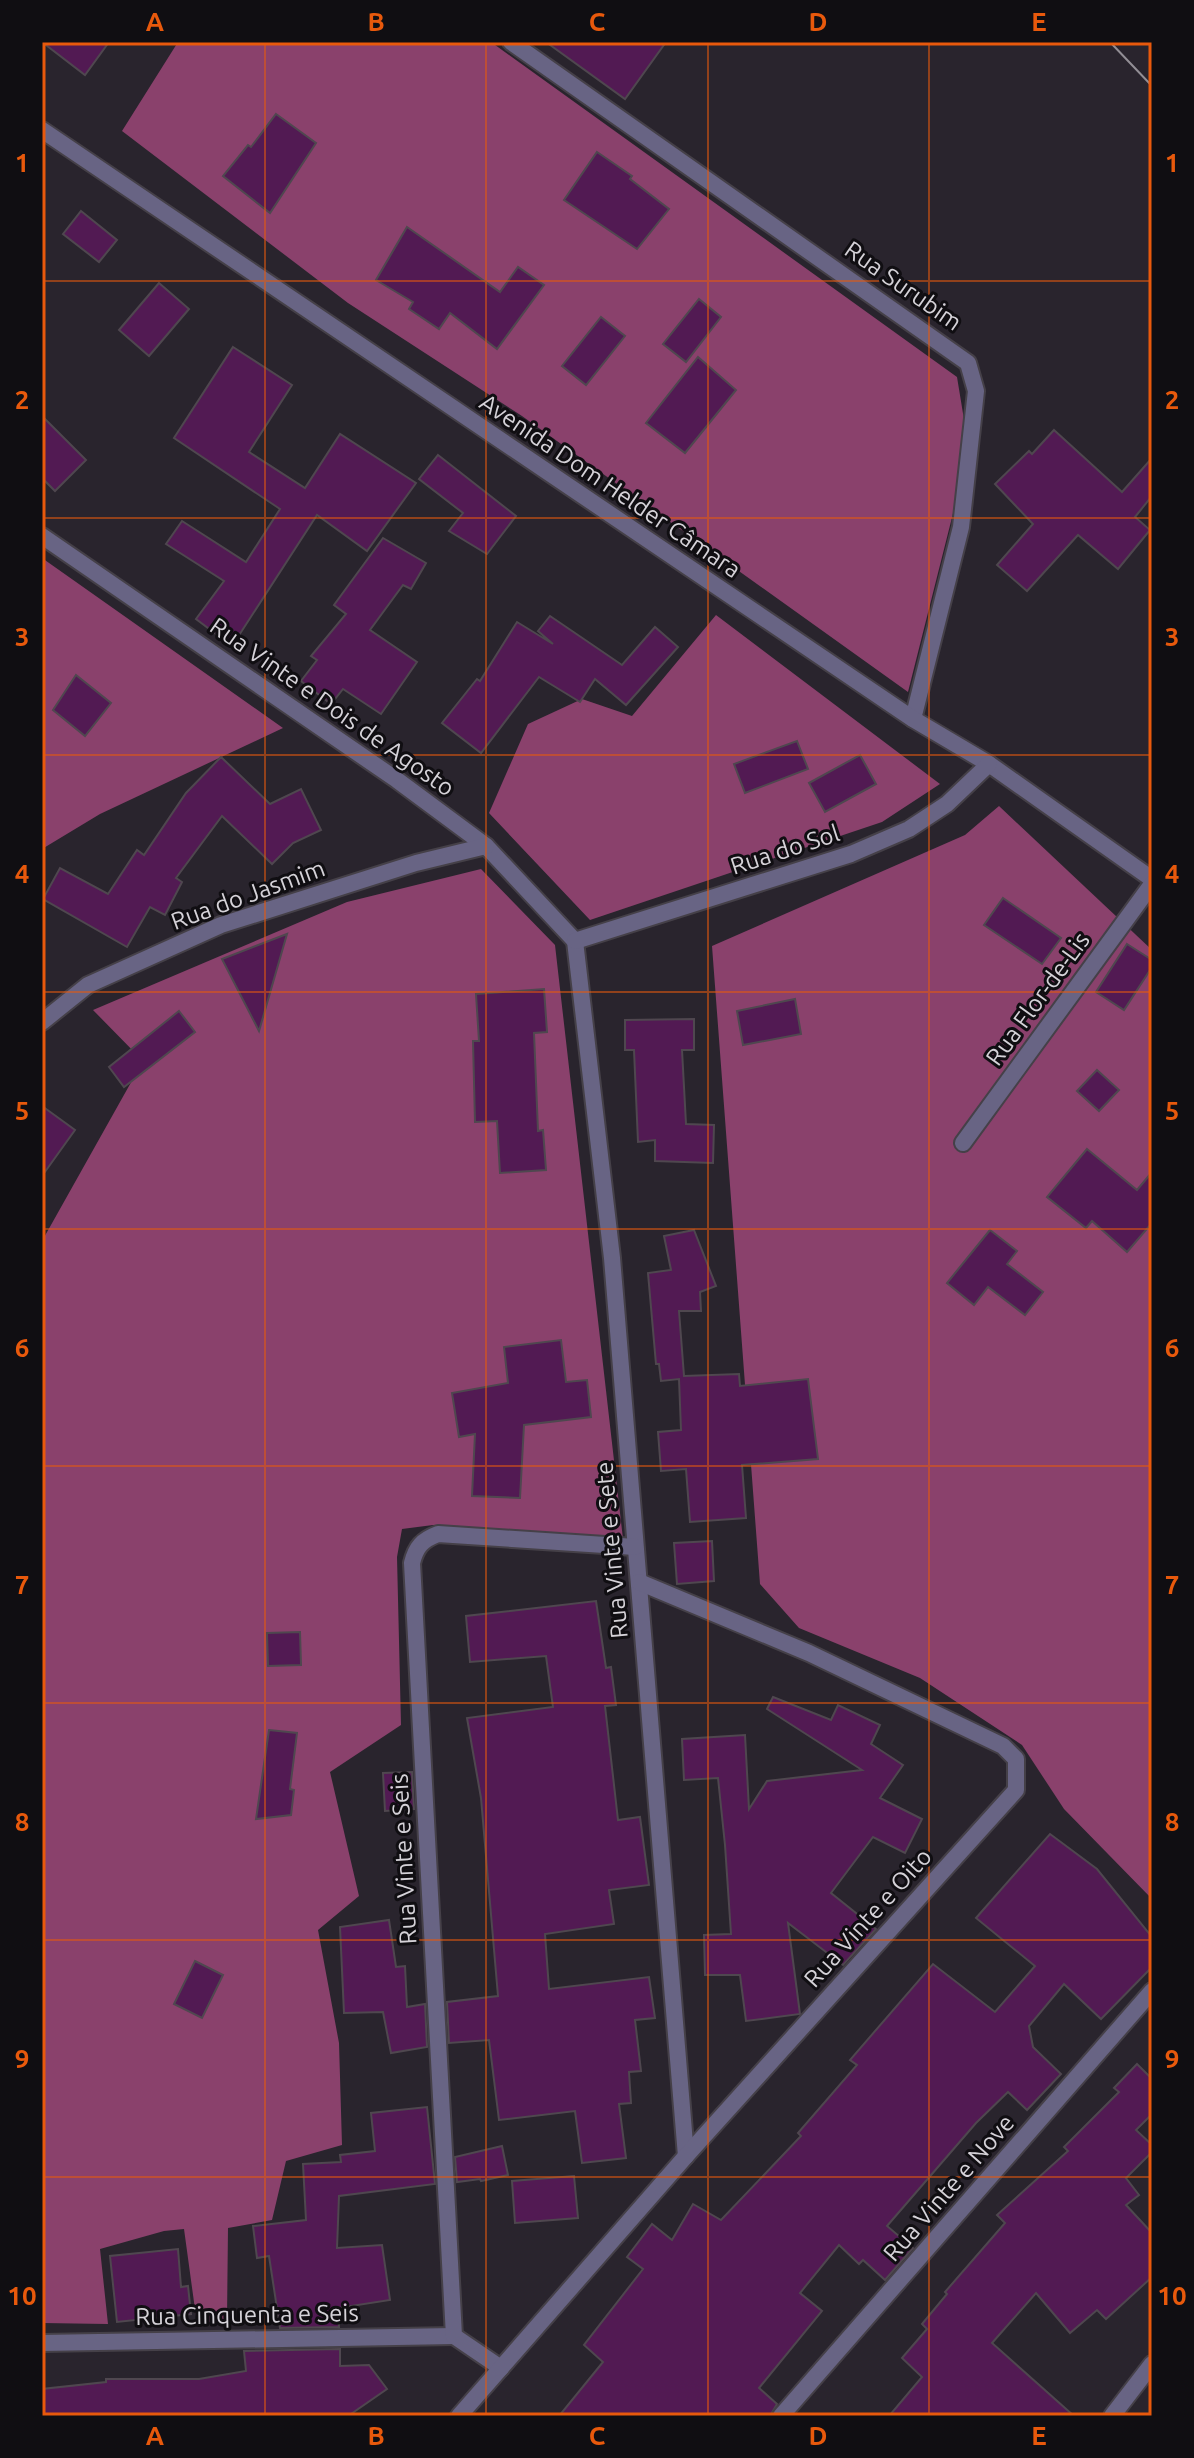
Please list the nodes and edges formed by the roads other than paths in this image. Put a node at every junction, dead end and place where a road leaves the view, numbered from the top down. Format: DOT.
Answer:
graph roads {
  1 [pos="511,42"];
  2 [pos="42,130"];
  3 [pos="42,536"];
  4 [pos="913,719"];
  5 [pos="989,764"];
  6 [pos="486,846"];
  7 [pos="1152,882"];
  8 [pos="575,941"];
  9 [pos="42,1022"];
  10 [pos="963,1143"];
  11 [pos="635,1547"];
  12 [pos="639,1582"];
  13 [pos="1152,1991"];
  14 [pos="686,2156"];
  15 [pos="454,2336"];
  16 [pos="42,2343"];
  17 [pos="1152,2364"];
  18 [pos="501,2368"];
  19 [pos="459,2416"];
  20 [pos="781,2416"];
  21 [pos="1112,2416"];
  1 -- 4 [label="street, Rua Surubim"];
  2 -- 4 [label="street, Avenida Dom Helder Câmara"];
  3 -- 6 [label="street, Rua Vinte e Dois de Agosto"];
  4 -- 5 [label="street, Avenida Dom Helder Câmara"];
  5 -- 7 [label="street, Avenida Dom Helder Câmara"];
  5 -- 8 [label="street, Rua do Sol"];
  6 -- 8 [label="street, Rua Vinte e Dois de Agosto"];
  6 -- 9 [label="street, Rua do Jasmim"];
  7 -- 10 [label="street, Rua Flor-de-Lis"];
  8 -- 11 [label="street, Rua Vinte e Sete"];
  11 -- 12 [label="street, Rua Vinte e Sete"];
  11 -- 15 [label="street, Rua Vinte e Seis"];
  12 -- 14 [label="street, Rua Vinte e Sete"];
  12 -- 14 [label="street, Rua Vinte e Oito"];
  13 -- 20 [label="street, Rua Vinte e Nove"];
  14 -- 18 [label="street, Rua Vinte e Oito"];
  15 -- 16 [label="street, Rua Cinquenta e Seis"];
  15 -- 18 [label="street"];
  17 -- 21 [label="street"];
  18 -- 19 [label="street, Rua Vinte e Oito"];
}
